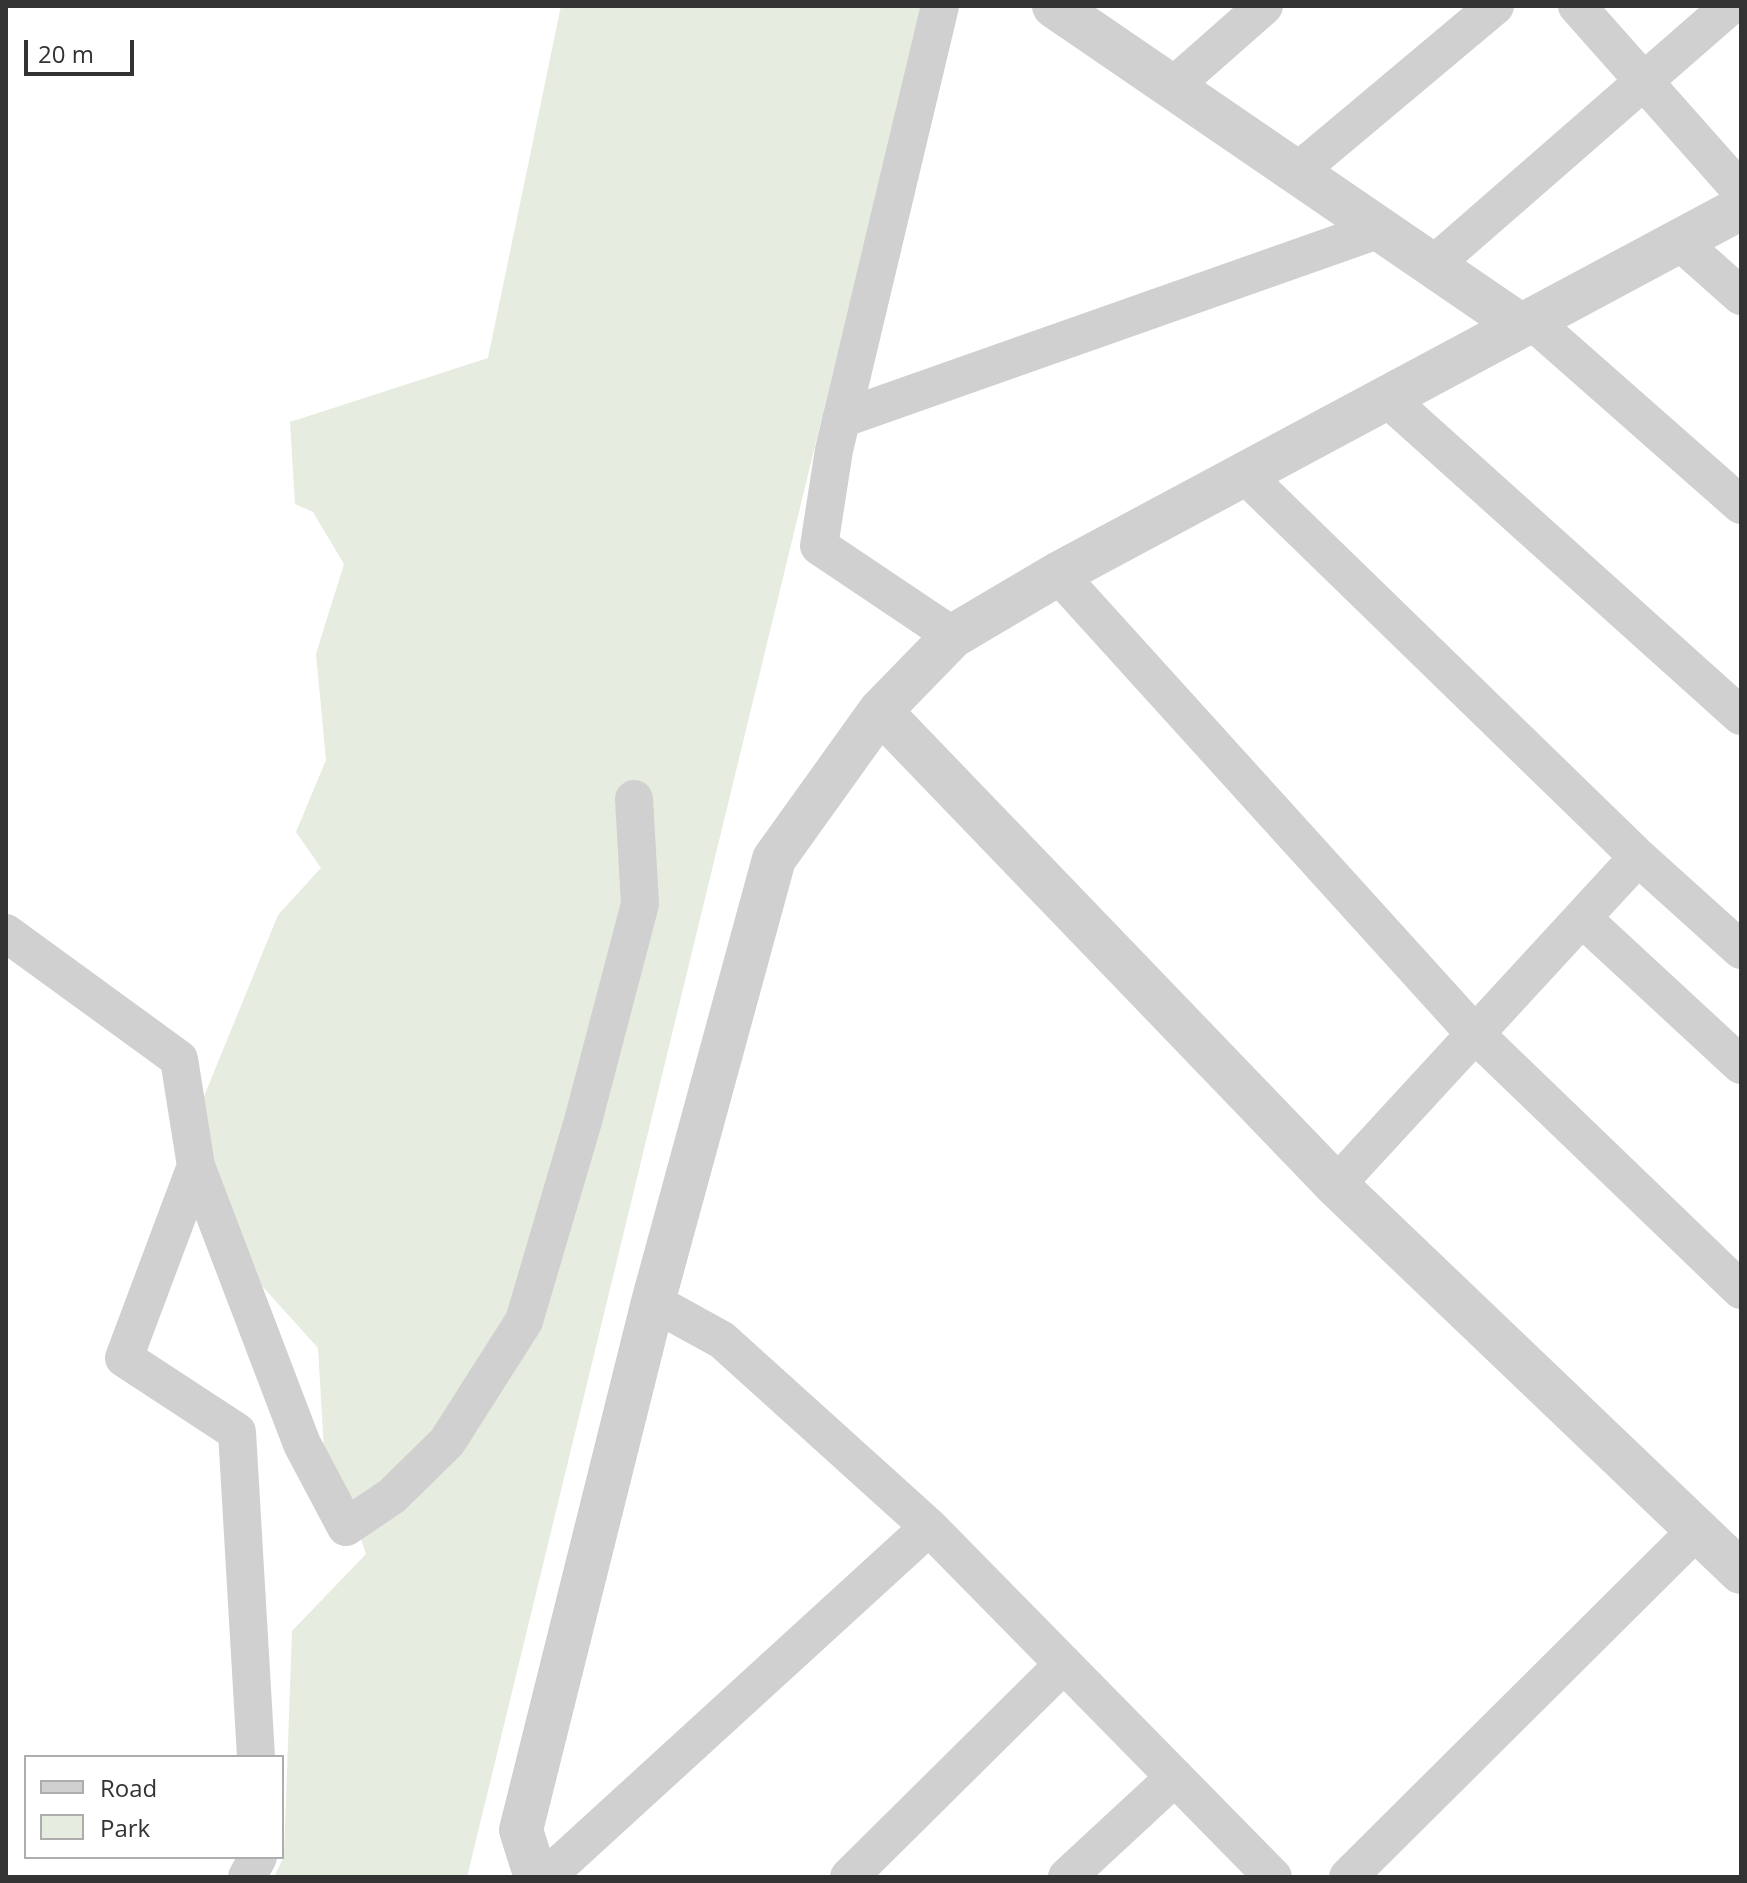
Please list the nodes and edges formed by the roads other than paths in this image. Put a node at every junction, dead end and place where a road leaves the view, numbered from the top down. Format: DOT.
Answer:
graph roads {
  1 [pos="940,6"];
  2 [pos="1054,6"];
  3 [pos="1264,6"];
  4 [pos="1495,6"];
  5 [pos="1577,6"];
  6 [pos="1730,6"];
  7 [pos="1645,81"];
  8 [pos="1172,87"];
  9 [pos="1297,172"];
  10 [pos="1741,191"];
  11 [pos="1741,208"];
  12 [pos="1380,229"];
  13 [pos="1679,241"];
  14 [pos="1433,265"];
  15 [pos="1741,296"];
  16 [pos="1526,322"];
  17 [pos="1386,397"];
  18 [pos="841,419"];
  19 [pos="1244,474"];
  20 [pos="1741,505"];
  21 [pos="1058,574"];
  22 [pos="953,636"];
  23 [pos="880,711"];
  24 [pos="1741,716"];
  25 [pos="634,799"];
  26 [pos="1638,857"];
  27 [pos="1582,918"];
  28 [pos="6,933"];
  29 [pos="1741,950"];
  30 [pos="1475,1034"];
  31 [pos="1741,1065"];
  32 [pos="196,1166"];
  33 [pos="1336,1185"];
  34 [pos="1741,1290"];
  35 [pos="653,1302"];
  36 [pos="929,1527"];
  37 [pos="1697,1530"];
  38 [pos="1741,1572"];
  39 [pos="1064,1664"];
  40 [pos="256,1755"];
  41 [pos="1175,1777"];
  42 [pos="257,1859"];
  43 [pos="247,1877"];
  44 [pos="543,1877"];
  45 [pos="849,1877"];
  46 [pos="1067,1877"];
  47 [pos="1273,1877"];
  48 [pos="1348,1877"];
  1 -- 18 [label="street"];
  2 -- 8 [label="street"];
  3 -- 8 [label="street"];
  4 -- 9 [label="street"];
  5 -- 7 [label="street"];
  6 -- 7 [label="street"];
  7 -- 10 [label="street"];
  7 -- 14 [label="street"];
  8 -- 9 [label="street"];
  9 -- 12 [label="street"];
  11 -- 13 [label="street"];
  12 -- 14 [label="street"];
  12 -- 18 [label="street"];
  13 -- 15 [label="street"];
  13 -- 16 [label="street"];
  14 -- 16 [label="street"];
  16 -- 17 [label="street"];
  16 -- 20 [label="street"];
  17 -- 19 [label="street"];
  17 -- 24 [label="street"];
  18 -- 22 [label="street"];
  19 -- 21 [label="street"];
  19 -- 26 [label="street"];
  21 -- 22 [label="street"];
  21 -- 30 [label="street"];
  22 -- 23 [label="street"];
  23 -- 33 [label="street"];
  23 -- 35 [label="street"];
  25 -- 32 [label="street"];
  26 -- 27 [label="street"];
  26 -- 29 [label="street"];
  27 -- 30 [label="street"];
  27 -- 31 [label="street"];
  28 -- 32 [label="street"];
  30 -- 33 [label="street"];
  30 -- 34 [label="street"];
  32 -- 40 [label="street"];
  33 -- 37 [label="street"];
  35 -- 36 [label="street"];
  35 -- 44 [label="street"];
  36 -- 39 [label="street"];
  36 -- 44 [label="street"];
  37 -- 38 [label="street"];
  37 -- 48 [label="street"];
  39 -- 41 [label="street"];
  39 -- 45 [label="street"];
  41 -- 46 [label="street"];
  41 -- 47 [label="street"];
  42 -- 43 [label="street"];
}
